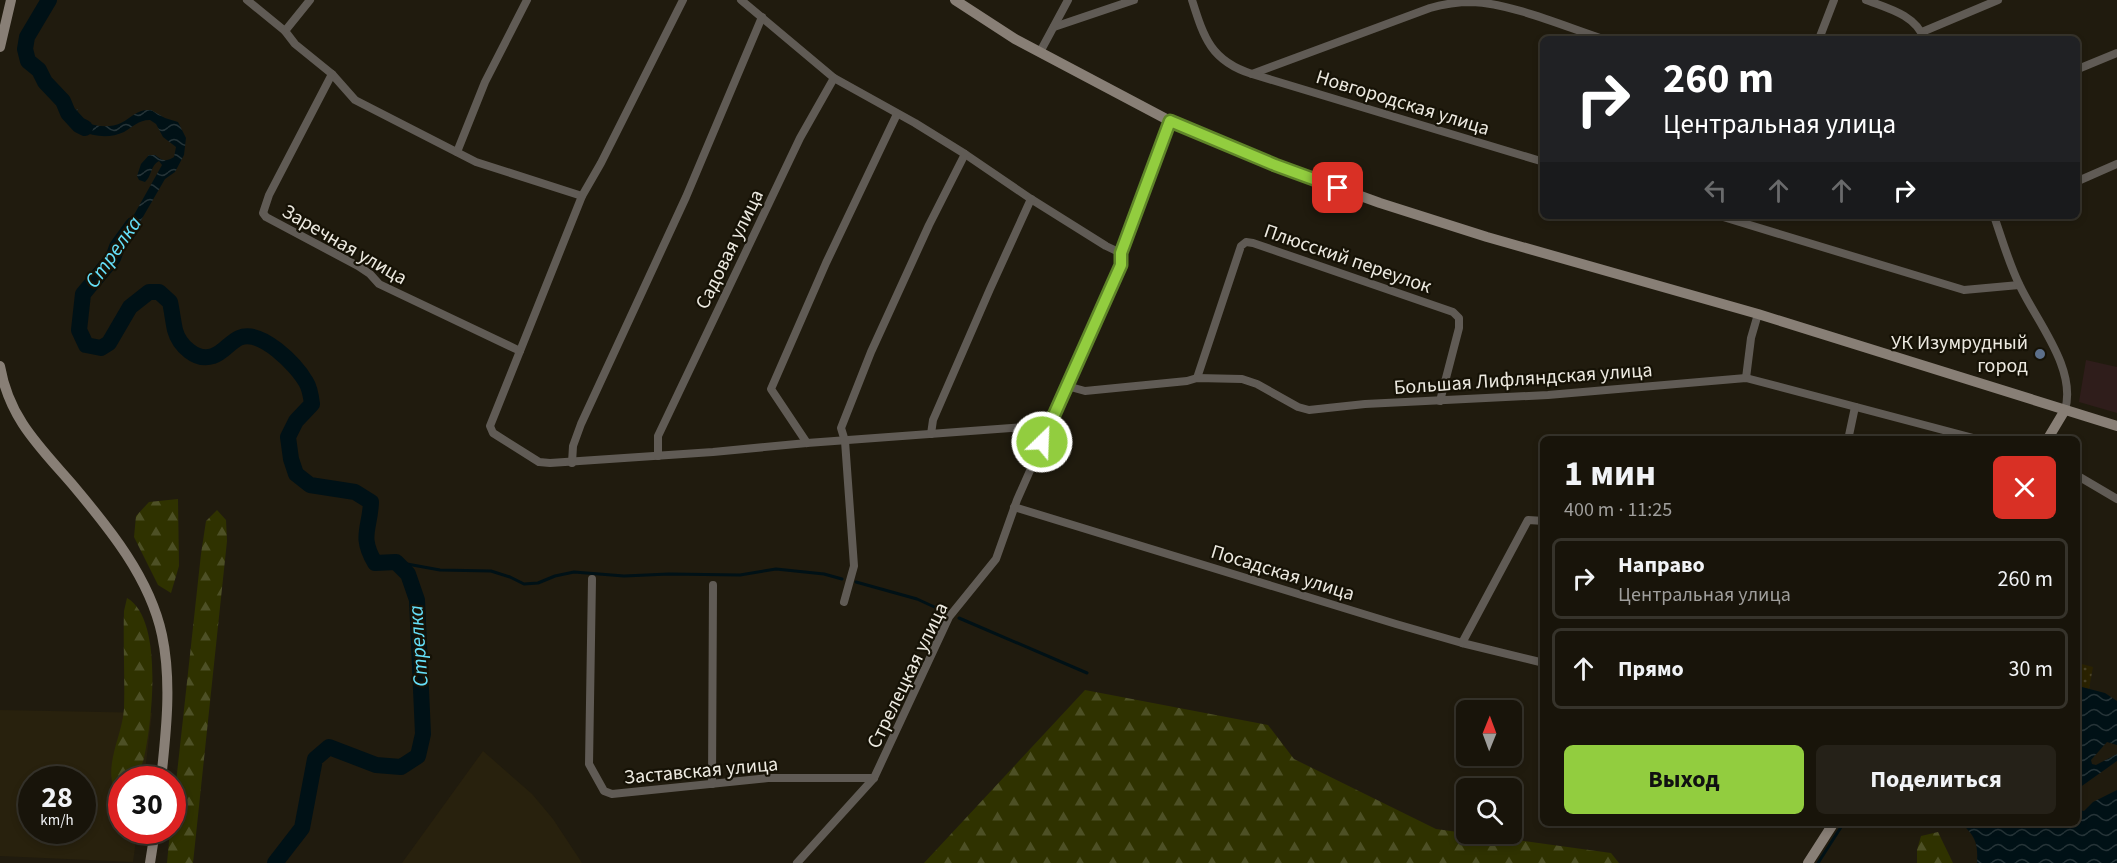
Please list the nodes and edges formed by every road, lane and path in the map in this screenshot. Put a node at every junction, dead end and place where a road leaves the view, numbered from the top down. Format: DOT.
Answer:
graph roads {
  1 [pos="11,0"];
  2 [pos="247,0"];
  3 [pos="310,0"];
  4 [pos="527,0"];
  5 [pos="682,0"];
  6 [pos="741,0"];
  7 [pos="955,0"];
  8 [pos="1068,0"];
  9 [pos="1134,0"];
  10 [pos="1192,0"];
  11 [pos="1834,0"];
  12 [pos="1866,0"];
  13 [pos="1998,0"];
  14 [pos="762,17"];
  15 [pos="1054,27"];
  16 [pos="284,30"];
  17 [pos="1594,36"];
  18 [pos="1820,36"];
  19 [pos="1923,36"];
  20 [pos="0,47"];
  21 [pos="1040,52"];
  22 [pos="2117,53"];
  23 [pos="2080,68"];
  24 [pos="1252,74"];
  25 [pos="333,76"];
  26 [pos="834,78"];
  27 [pos="897,114"];
  28 [pos="1170,121"];
  29 [pos="457,152"];
  30 [pos="966,154"];
  31 [pos="1540,161"];
  32 [pos="2117,164"];
  33 [pos="2080,180"];
  34 [pos="582,196"];
  35 [pos="1031,199"];
  36 [pos="1730,219"];
  37 [pos="1995,219"];
  38 [pos="1121,253"];
  39 [pos="2019,285"];
  40 [pos="1758,314"];
  41 [pos="520,351"];
  42 [pos="0,366"];
  43 [pos="1197,378"];
  44 [pos="1746,378"];
  45 [pos="1067,386"];
  46 [pos="1440,401"];
  47 [pos="1856,407"];
  48 [pos="2066,411"];
  49 [pos="1050,423"];
  50 [pos="2117,426"];
  51 [pos="931,434"];
  52 [pos="1849,436"];
  53 [pos="1966,436"];
  54 [pos="2050,436"];
  55 [pos="845,441"];
  56 [pos="807,443"];
  57 [pos="658,456"];
  58 [pos="572,463"];
  59 [pos="2080,477"];
  60 [pos="2117,499"];
  61 [pos="1014,507"];
  62 [pos="1540,521"];
  63 [pos="592,579"];
  64 [pos="713,585"];
  65 [pos="844,602"];
  66 [pos="1461,643"];
  67 [pos="1540,662"];
  68 [pos="162,766"];
  69 [pos="874,778"];
  70 [pos="712,784"];
  71 [pos="1832,826"];
  72 [pos="153,844"];
  73 [pos="150,863"];
  74 [pos="797,863"];
  75 [pos="1808,863"];
  1 -- 20 [label="main road"];
  2 -- 16 [label="street"];
  3 -- 16 [label="street"];
  4 -- 29 [label="street"];
  5 -- 34 [label="street"];
  6 -- 14 [label="street"];
  7 -- 21 [label="main road"];
  8 -- 15 [label="street"];
  9 -- 15 [label="street"];
  10 -- 24 [label="street, Новгородская улица"];
  11 -- 18 [label="street"];
  12 -- 19 [label="street"];
  13 -- 19 [label="street"];
  14 -- 26 [label="street"];
  14 -- 58 [label="street"];
  15 -- 21 [label="street"];
  16 -- 25 [label="street"];
  17 -- 24 [label="street"];
  21 -- 28 [label="main road"];
  22 -- 23 [label="street"];
  24 -- 31 [label="street, Новгородская улица"];
  25 -- 29 [label="street"];
  25 -- 41 [label="street, Заречная улица"];
  26 -- 27 [label="street"];
  26 -- 57 [label="street, Садовая улица"];
  27 -- 30 [label="street"];
  27 -- 56 [label="street"];
  28 -- 38 [label="street, Стрелецкая улица"];
  28 -- 40 [label="main road"];
  29 -- 34 [label="street"];
  30 -- 35 [label="street"];
  30 -- 55 [label="street"];
  32 -- 33 [label="street"];
  34 -- 41 [label="street"];
  35 -- 38 [label="street"];
  35 -- 51 [label="street"];
  36 -- 39 [label="street"];
  37 -- 39 [label="street"];
  38 -- 45 [label="street, Стрелецкая улица"];
  39 -- 48 [label="street"];
  40 -- 44 [label="street"];
  40 -- 48 [label="main road"];
  41 -- 58 [label="street"];
  42 -- 68 [label="main road"];
  43 -- 45 [label="street, Большая Лифляндская улица"];
  43 -- 46 [label="street, Большая Лифляндская улица"];
  43 -- 46 [label="street, Плюсский переулок"];
  44 -- 46 [label="street, Большая Лифляндская улица"];
  44 -- 47 [label="street, Большая Лифляндская улица"];
  45 -- 49 [label="street, Стрелецкая улица"];
  47 -- 52 [label="street"];
  47 -- 53 [label="street, Большая Лифляндская улица"];
  48 -- 50 [label="main road"];
  48 -- 54 [label="main road"];
  49 -- 51 [label="street"];
  49 -- 61 [label="street, Стрелецкая улица"];
  51 -- 55 [label="street"];
  55 -- 56 [label="street"];
  55 -- 65 [label="street"];
  56 -- 57 [label="street"];
  57 -- 58 [label="street"];
  59 -- 60 [label="street"];
  61 -- 66 [label="street, Посадская улица"];
  61 -- 69 [label="street, Стрелецкая улица"];
  62 -- 66 [label="street"];
  63 -- 70 [label="street, Заставская улица"];
  64 -- 70 [label="street"];
  66 -- 67 [label="street, Посадская улица"];
  69 -- 70 [label="street, Заставская улица"];
  69 -- 74 [label="street, Стрелецкая улица"];
  71 -- 75 [label="main road"];
  72 -- 73 [label="main road"];
}
